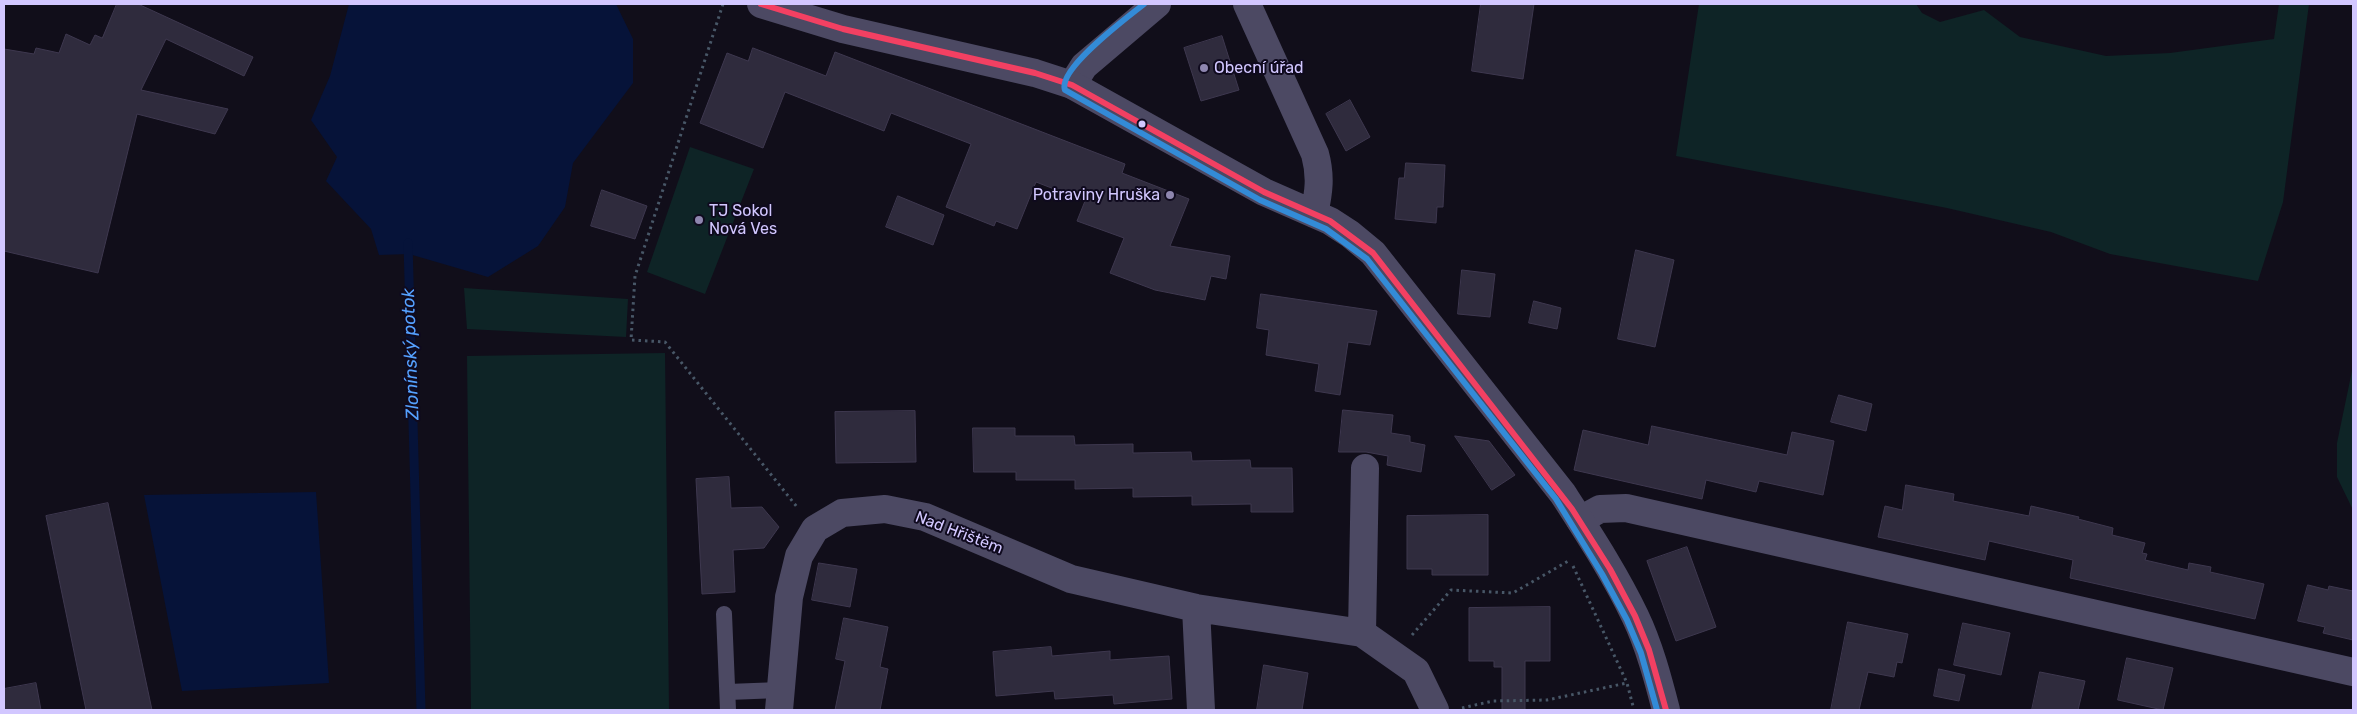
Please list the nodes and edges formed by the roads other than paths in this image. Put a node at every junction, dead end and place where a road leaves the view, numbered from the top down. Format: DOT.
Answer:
graph roads {
  1 [pos="761,4"];
  2 [pos="1157,4"];
  3 [pos="1247,4"];
  4 [pos="1072,85"];
  5 [pos="1314,214"];
  6 [pos="1365,468"];
  7 [pos="1580,520"];
  8 [pos="1196,608"];
  9 [pos="724,614"];
  10 [pos="1362,633"];
  11 [pos="2353,672"];
  12 [pos="728,692"];
  13 [pos="779,700"];
  14 [pos="728,710"];
  15 [pos="1201,710"];
  16 [pos="1434,710"];
  17 [pos="1666,710"];
  1 -- 4 [label="street"];
  2 -- 4 [label="street"];
  3 -- 5 [label="street"];
  4 -- 5 [label="street"];
  5 -- 7 [label="street"];
  6 -- 10 [label="street"];
  7 -- 11 [label="street"];
  7 -- 17 [label="street"];
  8 -- 10 [label="street, Nad Hřištěm"];
  8 -- 13 [label="street, Nad Hřištěm"];
  8 -- 15 [label="street"];
  9 -- 12 [label="lane"];
  10 -- 16 [label="street, Nad Hřištěm"];
  12 -- 13 [label="lane"];
  12 -- 14 [label="lane"];
}
